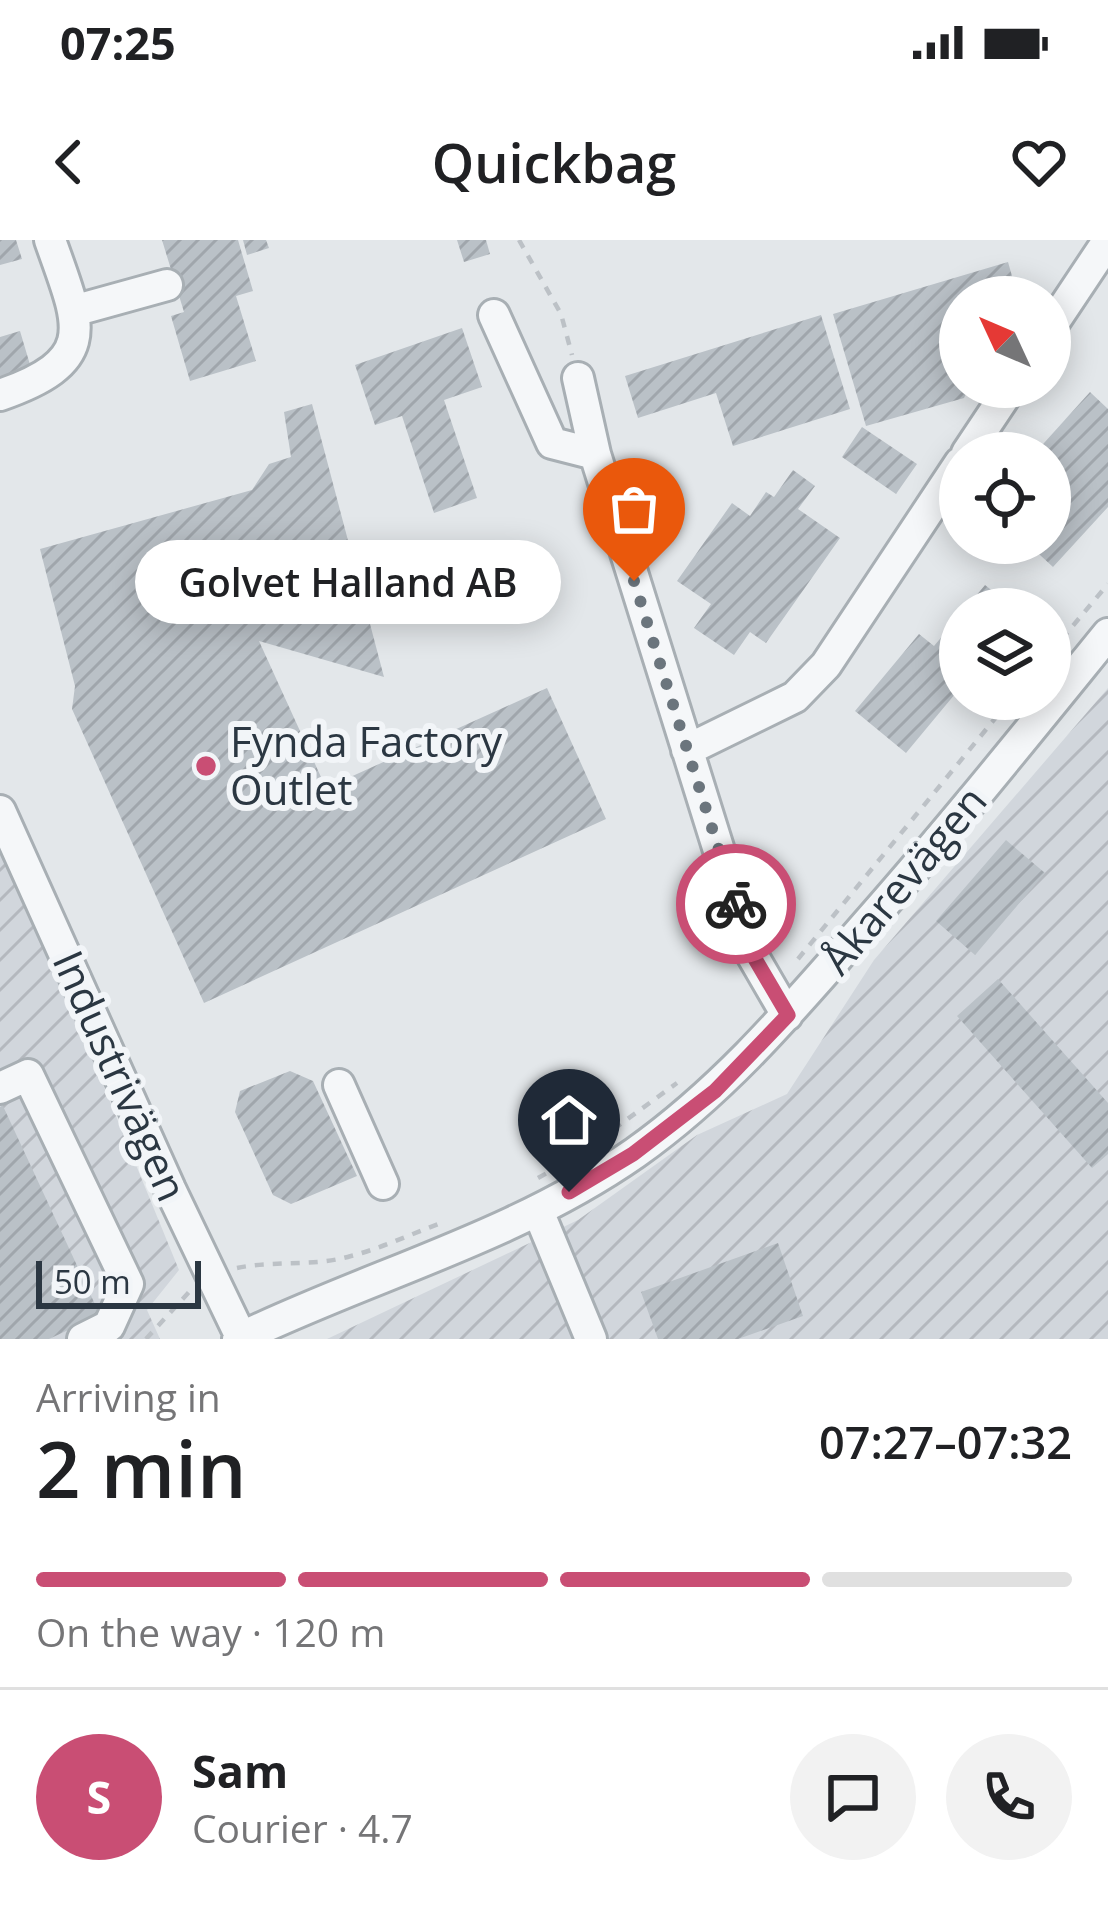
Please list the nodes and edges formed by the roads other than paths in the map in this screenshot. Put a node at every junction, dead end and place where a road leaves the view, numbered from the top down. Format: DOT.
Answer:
graph roads {
  1 [pos="50,240"];
  2 [pos="1108,241"];
  3 [pos="167,284"];
  4 [pos="1071,296"];
  5 [pos="74,311"];
  6 [pos="494,316"];
  7 [pos="578,378"];
  8 [pos="0,395"];
  9 [pos="595,454"];
  10 [pos="939,496"];
  11 [pos="1108,634"];
  12 [pos="687,751"];
  13 [pos="0,811"];
  14 [pos="779,1004"];
  15 [pos="339,1085"];
  16 [pos="0,1088"];
  17 [pos="383,1184"];
  18 [pos="532,1198"];
  19 [pos="240,1338"];
  20 [pos="83,1339"];
  21 [pos="591,1339"];
  1 -- 5 [label="street"];
  2 -- 4 [label="street"];
  3 -- 5 [label="street"];
  5 -- 8 [label="street"];
  6 -- 9 [label="street"];
  7 -- 9 [label="street"];
  9 -- 12 [label="street"];
  10 -- 12 [label="street"];
  11 -- 14 [label="street, Åkarevägen"];
  12 -- 14 [label="street"];
  13 -- 19 [label="street, Industrivägen"];
  14 -- 18 [label="street, Åkarevägen"];
  15 -- 17 [label="street"];
  16 -- 20 [label="street"];
  18 -- 19 [label="street, Åkarevägen"];
  18 -- 21 [label="street"];
}
